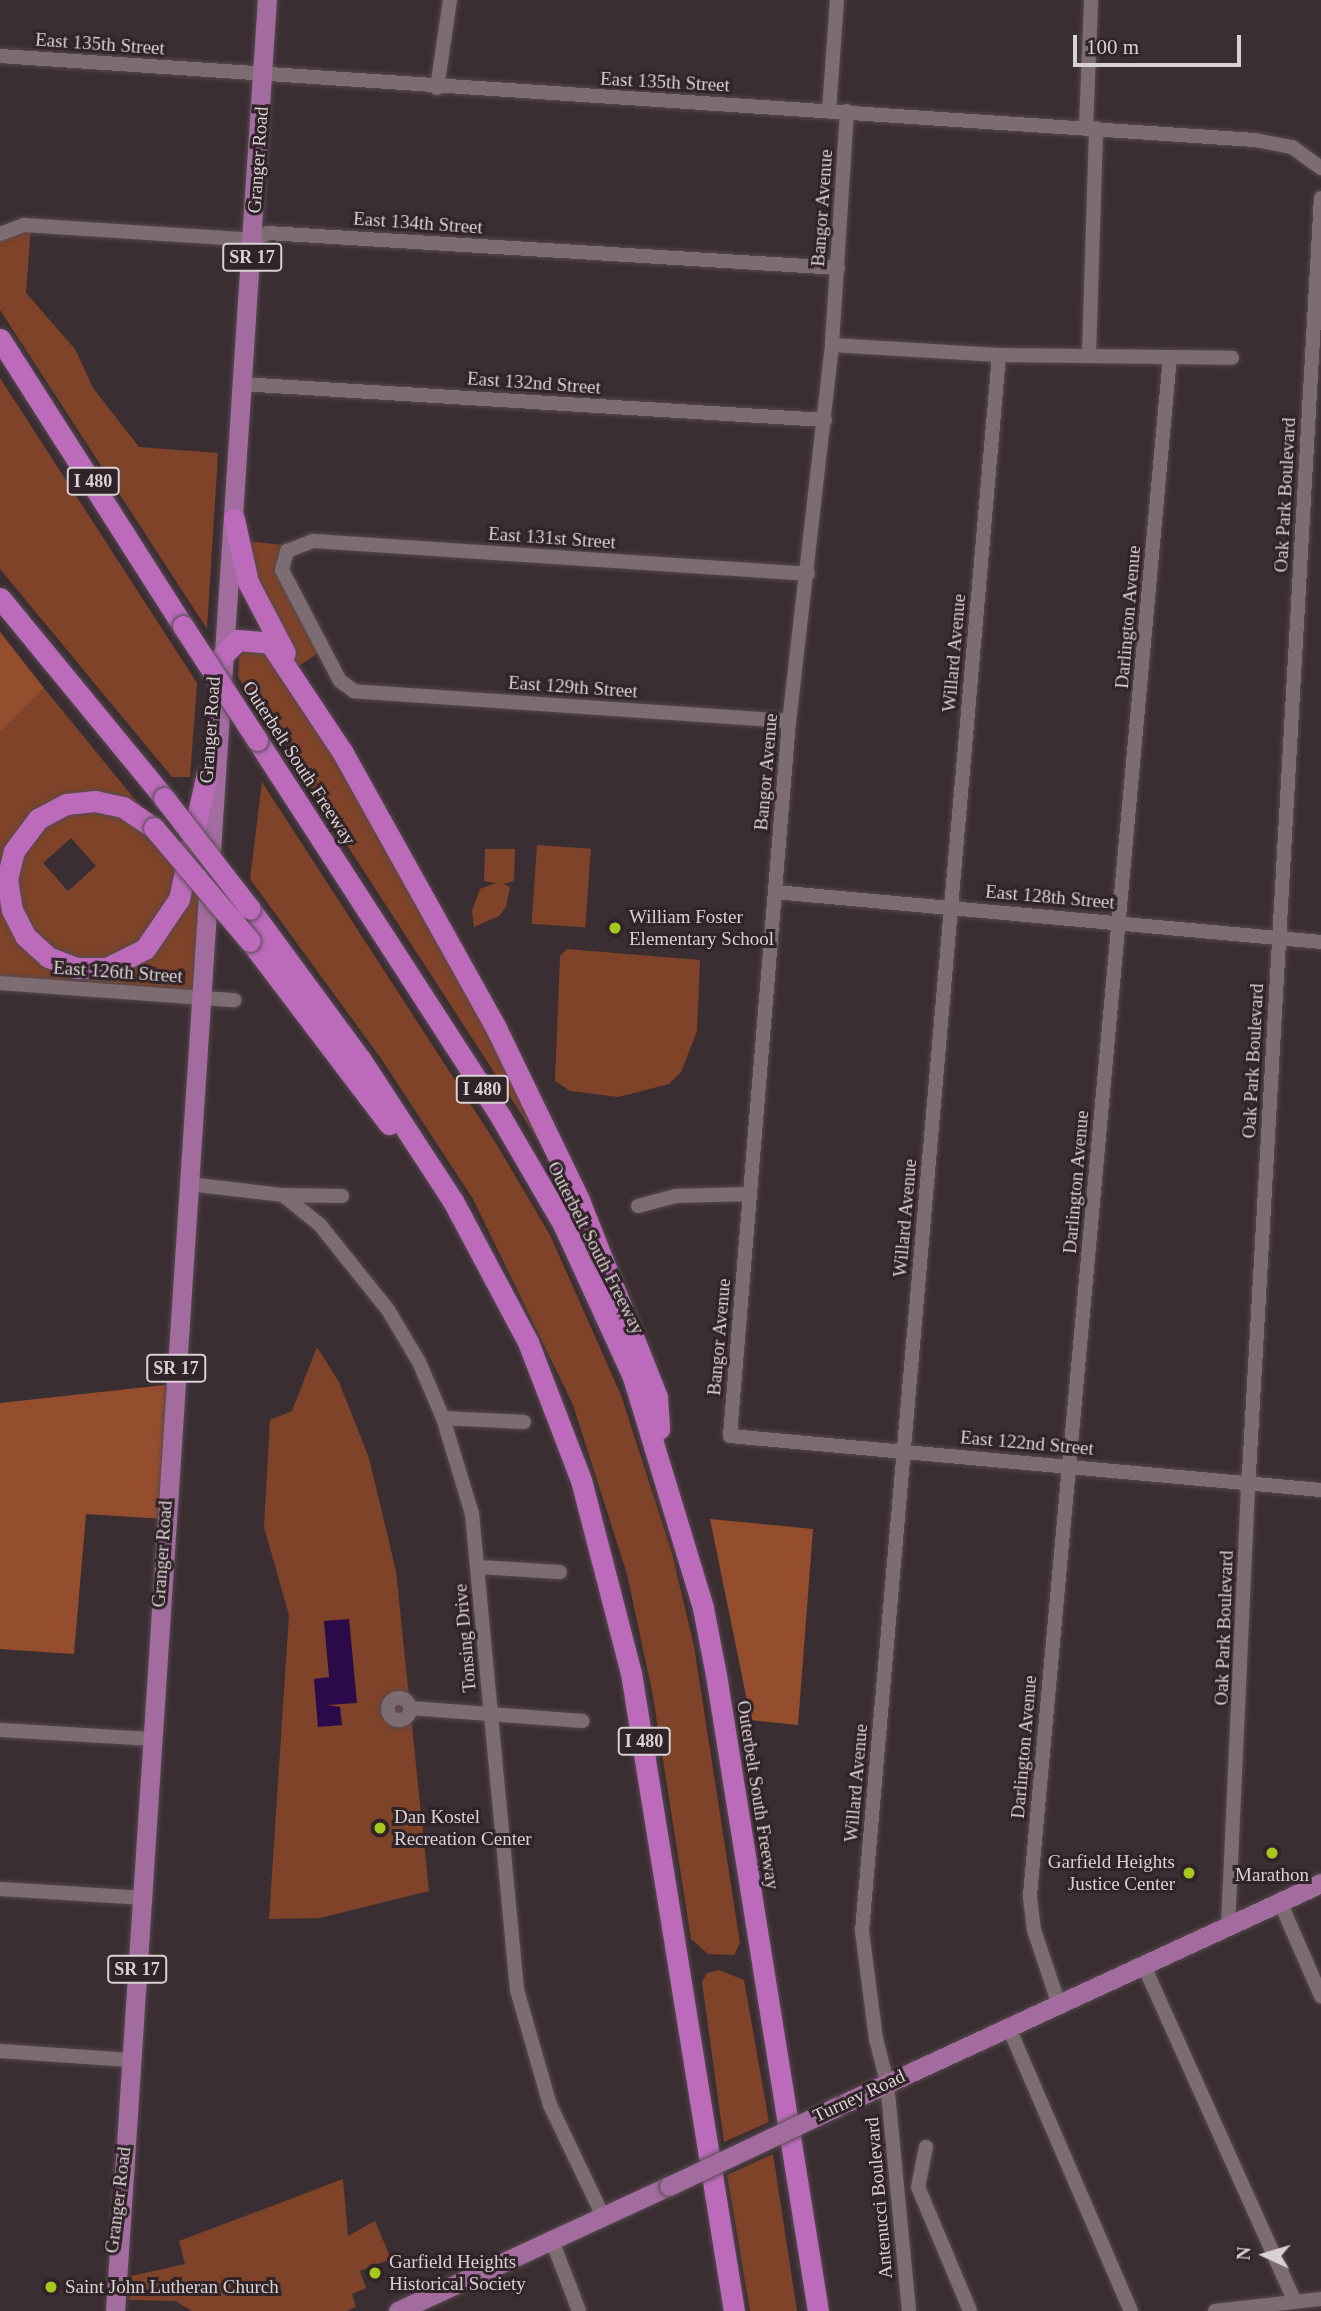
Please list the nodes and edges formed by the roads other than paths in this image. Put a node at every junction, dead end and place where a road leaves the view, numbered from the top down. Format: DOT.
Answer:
graph roads {
  1 [pos="267,0"];
  2 [pos="450,0"];
  3 [pos="837,0"];
  4 [pos="1091,0"];
  5 [pos="0,56"];
  6 [pos="263,75"];
  7 [pos="437,88"];
  8 [pos="830,111"];
  9 [pos="848,111"];
  10 [pos="1091,128"];
  11 [pos="1321,168"];
  12 [pos="1321,198"];
  13 [pos="0,234"];
  14 [pos="253,240"];
  15 [pos="838,268"];
  16 [pos="0,339"];
  17 [pos="832,345"];
  18 [pos="1089,354"];
  19 [pos="999,355"];
  20 [pos="1170,358"];
  21 [pos="1232,358"];
  22 [pos="241,384"];
  23 [pos="825,420"];
  24 [pos="233,488"];
  25 [pos="234,519"];
  26 [pos="808,574"];
  27 [pos="0,598"];
  28 [pos="220,657"];
  29 [pos="354,691"];
  30 [pos="314,707"];
  31 [pos="789,721"];
  32 [pos="206,777"];
  33 [pos="775,892"];
  34 [pos="951,908"];
  35 [pos="1120,922"];
  36 [pos="1279,938"];
  37 [pos="1321,942"];
  38 [pos="201,973"];
  39 [pos="0,983"];
  40 [pos="200,997"];
  41 [pos="234,1000"];
  42 [pos="189,1184"];
  43 [pos="750,1194"];
  44 [pos="283,1195"];
  45 [pos="342,1196"];
  46 [pos="453,1201"];
  47 [pos="638,1206"];
  48 [pos="443,1418"];
  49 [pos="524,1422"];
  50 [pos="730,1436"];
  51 [pos="905,1451"];
  52 [pos="662,1462"];
  53 [pos="1069,1467"];
  54 [pos="1249,1482"];
  55 [pos="1321,1490"];
  56 [pos="478,1567"];
  57 [pos="559,1572"];
  58 [pos="410,1708"];
  59 [pos="491,1712"];
  60 [pos="583,1721"];
  61 [pos="0,1730"];
  62 [pos="151,1739"];
  63 [pos="1321,1883"];
  64 [pos="0,1889"];
  65 [pos="142,1898"];
  66 [pos="1280,1902"];
  67 [pos="1228,1927"];
  68 [pos="1144,1966"];
  69 [pos="1321,1996"];
  70 [pos="1059,2006"];
  71 [pos="1009,2028"];
  72 [pos="0,2051"];
  73 [pos="130,2060"];
  74 [pos="887,2082"];
  75 [pos="926,2147"];
  76 [pos="601,2214"];
  77 [pos="551,2238"];
  78 [pos="1321,2299"];
  79 [pos="1294,2300"];
  80 [pos="115,2309"];
  81 [pos="398,2311"];
  82 [pos="579,2311"];
  83 [pos="734,2311"];
  84 [pos="818,2311"];
  85 [pos="909,2311"];
  86 [pos="970,2311"];
  87 [pos="1131,2311"];
  88 [pos="1215,2311"];
  1 -- 6 [label="main road, Granger Road / SR 17"];
  2 -- 7 [label="street"];
  3 -- 8 [label="street"];
  4 -- 10 [label="street"];
  5 -- 6 [label="street, East 135th Street"];
  6 -- 7 [label="street, East 135th Street"];
  6 -- 14 [label="main road, Granger Road / SR 17"];
  7 -- 8 [label="street, East 135th Street"];
  8 -- 9 [label="street, East 135th Street"];
  9 -- 10 [label="street, East 135th Street"];
  9 -- 15 [label="street, Bangor Avenue"];
  10 -- 11 [label="street, East 135th Street"];
  10 -- 18 [label="street"];
  12 -- 36 [label="street, Oak Park Boulevard"];
  13 -- 14 [label="street, East 134th Street"];
  14 -- 15 [label="street, East 134th Street"];
  14 -- 22 [label="main road, Granger Road / SR 17"];
  15 -- 17 [label="street, Bangor Avenue"];
  16 -- 52 [label="highway, Outerbelt South Freeway / I 480, bridge"];
  17 -- 19 [label="street"];
  17 -- 23 [label="street, Bangor Avenue"];
  18 -- 19 [label="street"];
  18 -- 20 [label="street"];
  19 -- 34 [label="street, Willard Avenue"];
  20 -- 21 [label="street"];
  20 -- 35 [label="street, Darlington Avenue"];
  22 -- 23 [label="street, East 132nd Street"];
  22 -- 24 [label="main road, Granger Road / SR 17"];
  23 -- 26 [label="street, Bangor Avenue"];
  24 -- 25 [label="main road, Granger Road / SR 17"];
  24 -- 28 [label="main road, Granger Road / SR 17"];
  25 -- 28 [label="main road, Granger Road / SR 17"];
  25 -- 30 [label="highway"];
  26 -- 29 [label="street, East 131st Street"];
  26 -- 31 [label="street, Bangor Avenue"];
  27 -- 46 [label="highway, I 480, bridge"];
  28 -- 30 [label="highway"];
  28 -- 32 [label="main road, Granger Road / SR 17"];
  28 -- 38 [label="main road, Granger Road / SR 17"];
  29 -- 31 [label="street, East 129th Street"];
  30 -- 52 [label="highway"];
  31 -- 33 [label="street, Bangor Avenue"];
  32 -- 38 [label="main road, Granger Road / SR 17"];
  32 -- 46 [label="highway, bridge"];
  33 -- 34 [label="street, East 128th Street"];
  33 -- 43 [label="street, Bangor Avenue"];
  34 -- 35 [label="street, East 128th Street"];
  34 -- 51 [label="street, Willard Avenue"];
  35 -- 36 [label="street, East 128th Street"];
  35 -- 53 [label="street, Darlington Avenue"];
  36 -- 37 [label="street, East 128th Street"];
  36 -- 54 [label="street, Oak Park Boulevard"];
  38 -- 40 [label="main road, Granger Road / SR 17"];
  39 -- 40 [label="street, East 126th Street"];
  40 -- 41 [label="street, East 126th Street"];
  40 -- 42 [label="main road, Granger Road / SR 17"];
  42 -- 44 [label="street"];
  42 -- 62 [label="main road, Granger Road / SR 17"];
  43 -- 47 [label="street"];
  43 -- 50 [label="street, Bangor Avenue"];
  44 -- 45 [label="street"];
  44 -- 48 [label="street, Tonsing Drive"];
  46 -- 83 [label="highway, I 480"];
  48 -- 49 [label="street"];
  48 -- 56 [label="street, Tonsing Drive"];
  50 -- 51 [label="street, East 122nd Street"];
  51 -- 53 [label="street, East 122nd Street"];
  51 -- 74 [label="street, Willard Avenue"];
  52 -- 84 [label="highway, Outerbelt South Freeway / I 480"];
  53 -- 54 [label="street, East 122nd Street"];
  53 -- 70 [label="street, Darlington Avenue"];
  54 -- 55 [label="street, East 122nd Street"];
  54 -- 67 [label="street, Oak Park Boulevard"];
  56 -- 57 [label="street"];
  56 -- 59 [label="street, Tonsing Drive"];
  58 -- 59 [label="street"];
  59 -- 60 [label="street"];
  59 -- 76 [label="street, Tonsing Drive"];
  61 -- 62 [label="street"];
  62 -- 65 [label="main road, Granger Road / SR 17"];
  63 -- 66 [label="main road, Turney Road"];
  64 -- 65 [label="street"];
  65 -- 73 [label="main road, Granger Road / SR 17"];
  66 -- 67 [label="main road, Turney Road"];
  66 -- 69 [label="street"];
  67 -- 68 [label="main road, Turney Road"];
  68 -- 70 [label="main road, Turney Road"];
  68 -- 79 [label="street"];
  70 -- 71 [label="main road, Turney Road"];
  71 -- 74 [label="main road, Turney Road"];
  71 -- 87 [label="street"];
  72 -- 73 [label="street"];
  73 -- 80 [label="main road, Granger Road / SR 17"];
  74 -- 76 [label="main road, Turney Road, bridge"];
  74 -- 85 [label="street, Antenucci Boulevard"];
  75 -- 86 [label="street"];
  76 -- 77 [label="main road, Turney Road"];
  77 -- 81 [label="main road, Turney Road"];
  77 -- 82 [label="street"];
  78 -- 79 [label="street"];
  79 -- 88 [label="street"];
}
